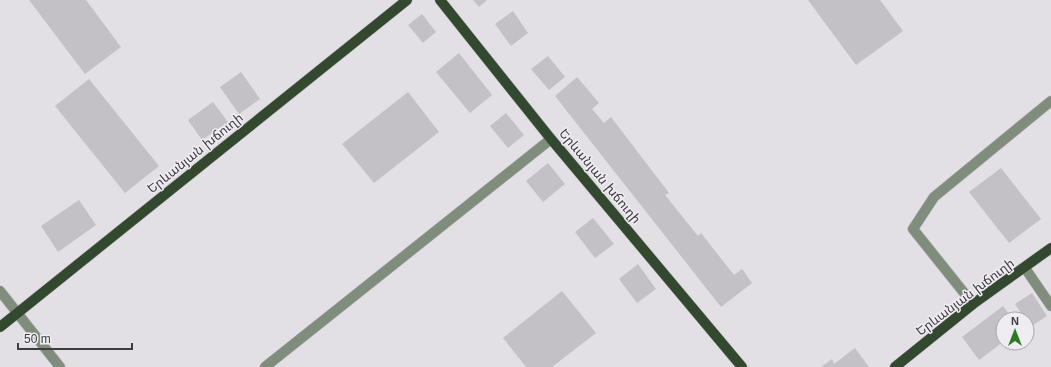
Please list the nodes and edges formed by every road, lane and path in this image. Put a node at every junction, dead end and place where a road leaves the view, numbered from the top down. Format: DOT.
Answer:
graph roads {
  1 [pos="407,0"];
  2 [pos="440,0"];
  3 [pos="1051,101"];
  4 [pos="551,139"];
  5 [pos="1051,248"];
  6 [pos="1025,268"];
  7 [pos="0,291"];
  8 [pos="973,304"];
  9 [pos="1051,306"];
  10 [pos="18,313"];
  11 [pos="0,327"];
  12 [pos="740,366"];
  13 [pos="60,367"];
  14 [pos="265,367"];
  15 [pos="895,367"];
  1 -- 10 [label="main road, Երևանյան խճուղի"];
  2 -- 4 [label="main road, Երևանյան խճուղի"];
  3 -- 8 [label="street"];
  4 -- 12 [label="main road, Երևանյան խճուղի"];
  4 -- 14 [label="street"];
  5 -- 6 [label="main road, Երևանյան խճուղի"];
  6 -- 8 [label="main road, Երևանյան խճուղի"];
  6 -- 9 [label="street"];
  7 -- 10 [label="street"];
  8 -- 15 [label="main road, Երևանյան խճուղի"];
  10 -- 11 [label="main road, Երևանյան խճուղի"];
  10 -- 13 [label="street"];
}
